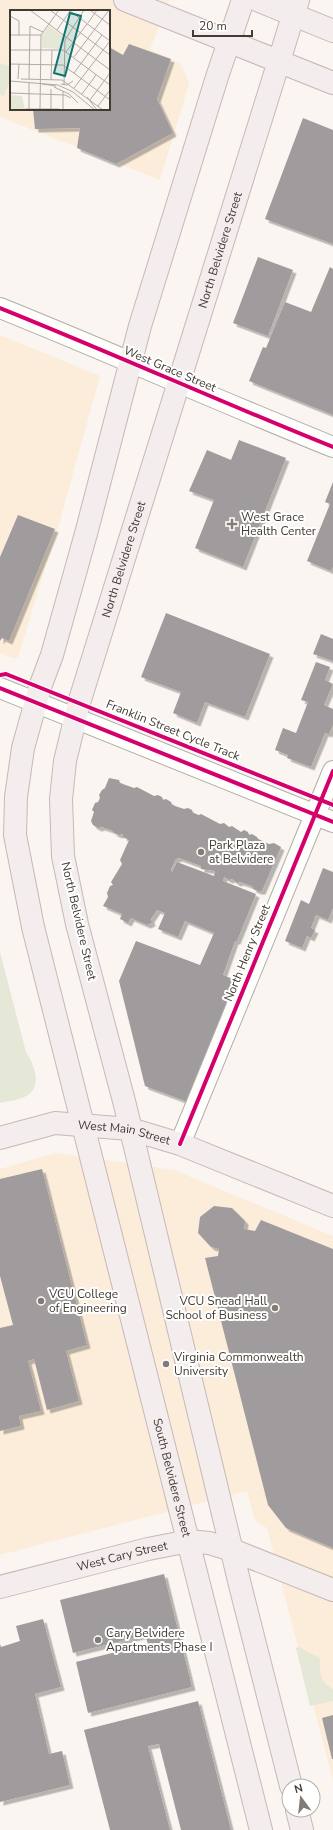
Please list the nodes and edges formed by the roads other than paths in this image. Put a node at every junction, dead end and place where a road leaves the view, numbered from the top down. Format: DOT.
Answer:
graph roads {
  1 [pos="125,0"];
  2 [pos="242,0"];
  3 [pos="256,0"];
  4 [pos="295,7"];
  5 [pos="333,31"];
  6 [pos="229,40"];
  7 [pos="279,61"];
  8 [pos="333,83"];
  9 [pos="0,308"];
  10 [pos="130,362"];
  11 [pos="177,383"];
  12 [pos="333,447"];
  13 [pos="0,688"];
  14 [pos="36,703"];
  15 [pos="75,718"];
  16 [pos="333,771"];
  17 [pos="324,819"];
  18 [pos="83,1124"];
  19 [pos="130,1129"];
  20 [pos="0,1138"];
  21 [pos="180,1144"];
  22 [pos="333,1206"];
  23 [pos="189,1541"];
  24 [pos="232,1550"];
  25 [pos="0,1587"];
  26 [pos="333,1590"];
  27 [pos="289,1778"];
  28 [pos="299,1818"];
  29 [pos="261,1830"];
  30 [pos="302,1830"];
  1 -- 6 [label="main road"];
  2 -- 6 [label="main road"];
  3 -- 4 [label="main road"];
  4 -- 5 [label="main road"];
  4 -- 7 [label="main road, North Belvidere Street"];
  6 -- 7 [label="main road"];
  6 -- 10 [label="main road"];
  7 -- 8 [label="main road"];
  7 -- 11 [label="main road, North Belvidere Street"];
  9 -- 10 [label="street, West Grace Street"];
  10 -- 11 [label="street, West Grace Street"];
  10 -- 14 [label="main road"];
  11 -- 12 [label="street, West Grace Street"];
  11 -- 15 [label="main road, North Belvidere Street"];
  13 -- 14 [label="street"];
  14 -- 15 [label="street"];
  14 -- 18 [label="main road"];
  15 -- 17 [label="street"];
  15 -- 19 [label="main road, North Belvidere Street"];
  16 -- 17 [label="street, North Henry Street"];
  17 -- 21 [label="street, North Henry Street"];
  18 -- 19 [label="main road, West Main Street"];
  18 -- 20 [label="main road, West Main Street"];
  18 -- 23 [label="main road, South Belvidere Street"];
  19 -- 21 [label="main road, West Main Street"];
  19 -- 24 [label="main road"];
  21 -- 22 [label="main road, West Main Street"];
  23 -- 24 [label="main road, West Cary Street"];
  23 -- 25 [label="main road, West Cary Street"];
  23 -- 29 [label="main road, South Belvidere Street"];
  24 -- 26 [label="main road, West Cary Street"];
  24 -- 27 [label="main road"];
  28 -- 30 [label="main road"];
}
